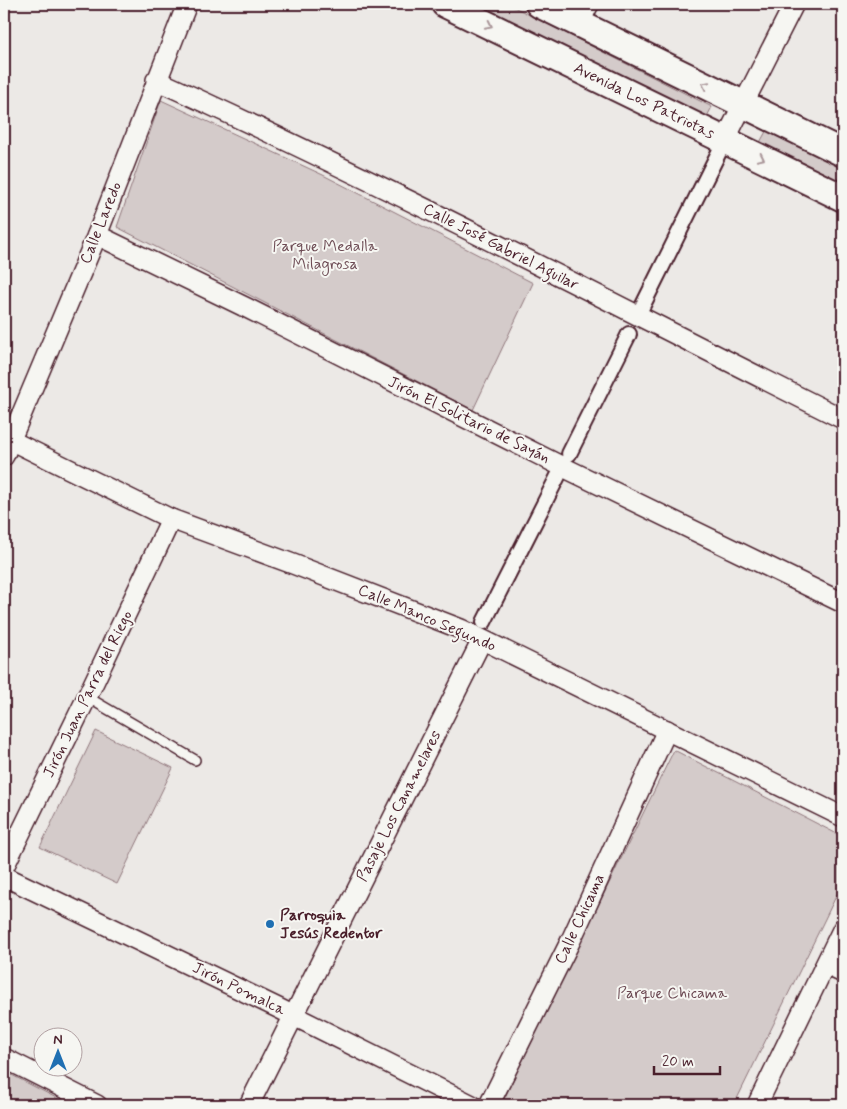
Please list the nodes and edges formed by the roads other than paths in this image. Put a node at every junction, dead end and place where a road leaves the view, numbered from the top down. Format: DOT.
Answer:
graph roads {
  1 [pos="187,4"];
  2 [pos="445,4"];
  3 [pos="539,4"];
  4 [pos="794,4"];
  5 [pos="584,14"];
  6 [pos="156,80"];
  7 [pos="743,104"];
  8 [pos="725,140"];
  9 [pos="843,153"];
  10 [pos="843,198"];
  11 [pos="97,235"];
  12 [pos="642,306"];
  13 [pos="629,334"];
  14 [pos="843,419"];
  15 [pos="6,444"];
  16 [pos="569,454"];
  17 [pos="558,476"];
  18 [pos="171,519"];
  19 [pos="843,603"];
  20 [pos="483,631"];
  21 [pos="88,697"];
  22 [pos="667,730"];
  23 [pos="195,760"];
  24 [pos="843,817"];
  25 [pos="4,867"];
  26 [pos="4,876"];
  27 [pos="843,928"];
  28 [pos="826,965"];
  29 [pos="843,973"];
  30 [pos="294,1016"];
  31 [pos="4,1058"];
  32 [pos="97,1105"];
  33 [pos="249,1105"];
  34 [pos="472,1105"];
  35 [pos="489,1105"];
  36 [pos="757,1105"];
  1 -- 6 [label="street, Calle Laredo"];
  2 -- 8 [label="main road, Avenida Los Patriotas, one-way"];
  3 -- 5 [label="main road"];
  4 -- 7 [label="street"];
  7 -- 5 [label="main road, one-way"];
  6 -- 11 [label="street, Calle Laredo"];
  6 -- 14 [label="street, Calle José Gabriel Aguilar"];
  7 -- 8 [label="street"];
  7 -- 9 [label="main road"];
  8 -- 10 [label="main road, Avenida Los Patriotas, one-way"];
  8 -- 12 [label="street"];
  11 -- 15 [label="street, Calle Laredo"];
  11 -- 19 [label="street, Jirón El Solitario de Sayán"];
  13 -- 16 [label="street"];
  15 -- 18 [label="street, Calle Manco Segundo"];
  17 -- 20 [label="street, Pasaje Los Canamelares"];
  18 -- 20 [label="street, Calle Manco Segundo"];
  18 -- 21 [label="street, Jirón Juan Parra del Riego"];
  20 -- 22 [label="street, Calle Manco Segundo"];
  20 -- 30 [label="street, Pasaje Los Canamelares"];
  21 -- 23 [label="lane"];
  21 -- 25 [label="street, Jirón Juan Parra del Riego"];
  22 -- 24 [label="street, Calle Manco Segundo"];
  22 -- 35 [label="street, Calle Chicama"];
  26 -- 30 [label="street, Jirón Pomalca"];
  27 -- 28 [label="street"];
  28 -- 29 [label="street"];
  28 -- 36 [label="street"];
  30 -- 33 [label="street, Pasaje Los Canamelares"];
  30 -- 34 [label="street, Jirón Pomalca"];
  31 -- 32 [label="street"];
}
